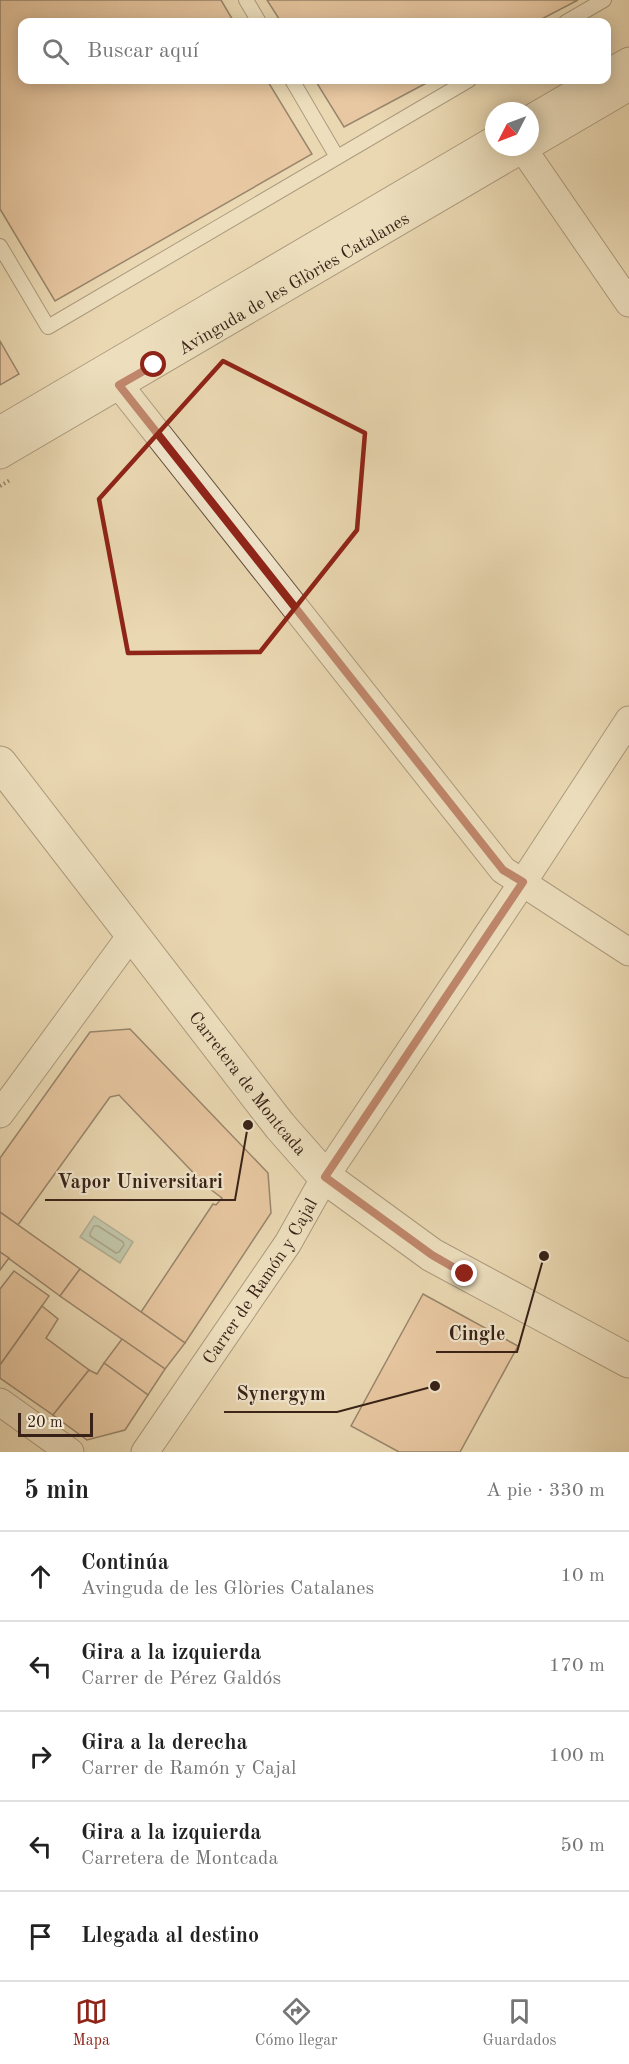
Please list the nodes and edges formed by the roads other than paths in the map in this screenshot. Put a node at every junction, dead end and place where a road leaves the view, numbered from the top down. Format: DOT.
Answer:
graph roads {
  1 [pos="246,0"];
  2 [pos="604,0"];
  3 [pos="257,18"];
  4 [pos="573,18"];
  5 [pos="629,61"];
  6 [pos="611,71"];
  7 [pos="294,84"];
  8 [pos="462,84"];
  9 [pos="590,84"];
  10 [pos="629,87"];
  11 [pos="539,114"];
  12 [pos="539,139"];
  13 [pos="485,145"];
  14 [pos="511,156"];
  15 [pos="532,156"];
  16 [pos="337,157"];
  17 [pos="0,246"];
  18 [pos="629,303"];
  19 [pos="119,385"];
  20 [pos="0,430"];
  21 [pos="0,455"];
  22 [pos="629,720"];
  23 [pos="0,763"];
  24 [pos="523,882"];
  25 [pos="132,934"];
  26 [pos="629,952"];
  27 [pos="0,1114"];
  28 [pos="325,1177"];
  29 [pos="629,1361"];
  30 [pos="0,1402"];
  31 [pos="70,1452"];
  32 [pos="145,1452"];
  1 -- 3 [label="lane"];
  2 -- 4 [label="lane"];
  5 -- 6 [label="street"];
  7 -- 16 [label="lane"];
  8 -- 16 [label="lane"];
  9 -- 11 [label="street"];
  10 -- 12 [label="street, Avinguda de les Glòries Catalanes"];
  13 -- 20 [label="street, Avinguda de les Glòries Catalanes"];
  14 -- 19 [label="street, Avinguda de les Glòries Catalanes"];
  15 -- 18 [label="street"];
  16 -- 17 [label="lane"];
  19 -- 21 [label="street, Avinguda de les Glòries Catalanes"];
  19 -- 24 [label="street"];
  22 -- 24 [label="street, Carrer de Ramón y Cajal"];
  23 -- 25 [label="street, Carretera de Montcada"];
  24 -- 26 [label="street"];
  24 -- 28 [label="street, Carrer de Ramón y Cajal"];
  25 -- 27 [label="street"];
  25 -- 28 [label="street, Carretera de Montcada"];
  28 -- 29 [label="street, Carretera de Montcada"];
  28 -- 32 [label="street, Carrer de Ramón y Cajal"];
  30 -- 31 [label="street"];
}
